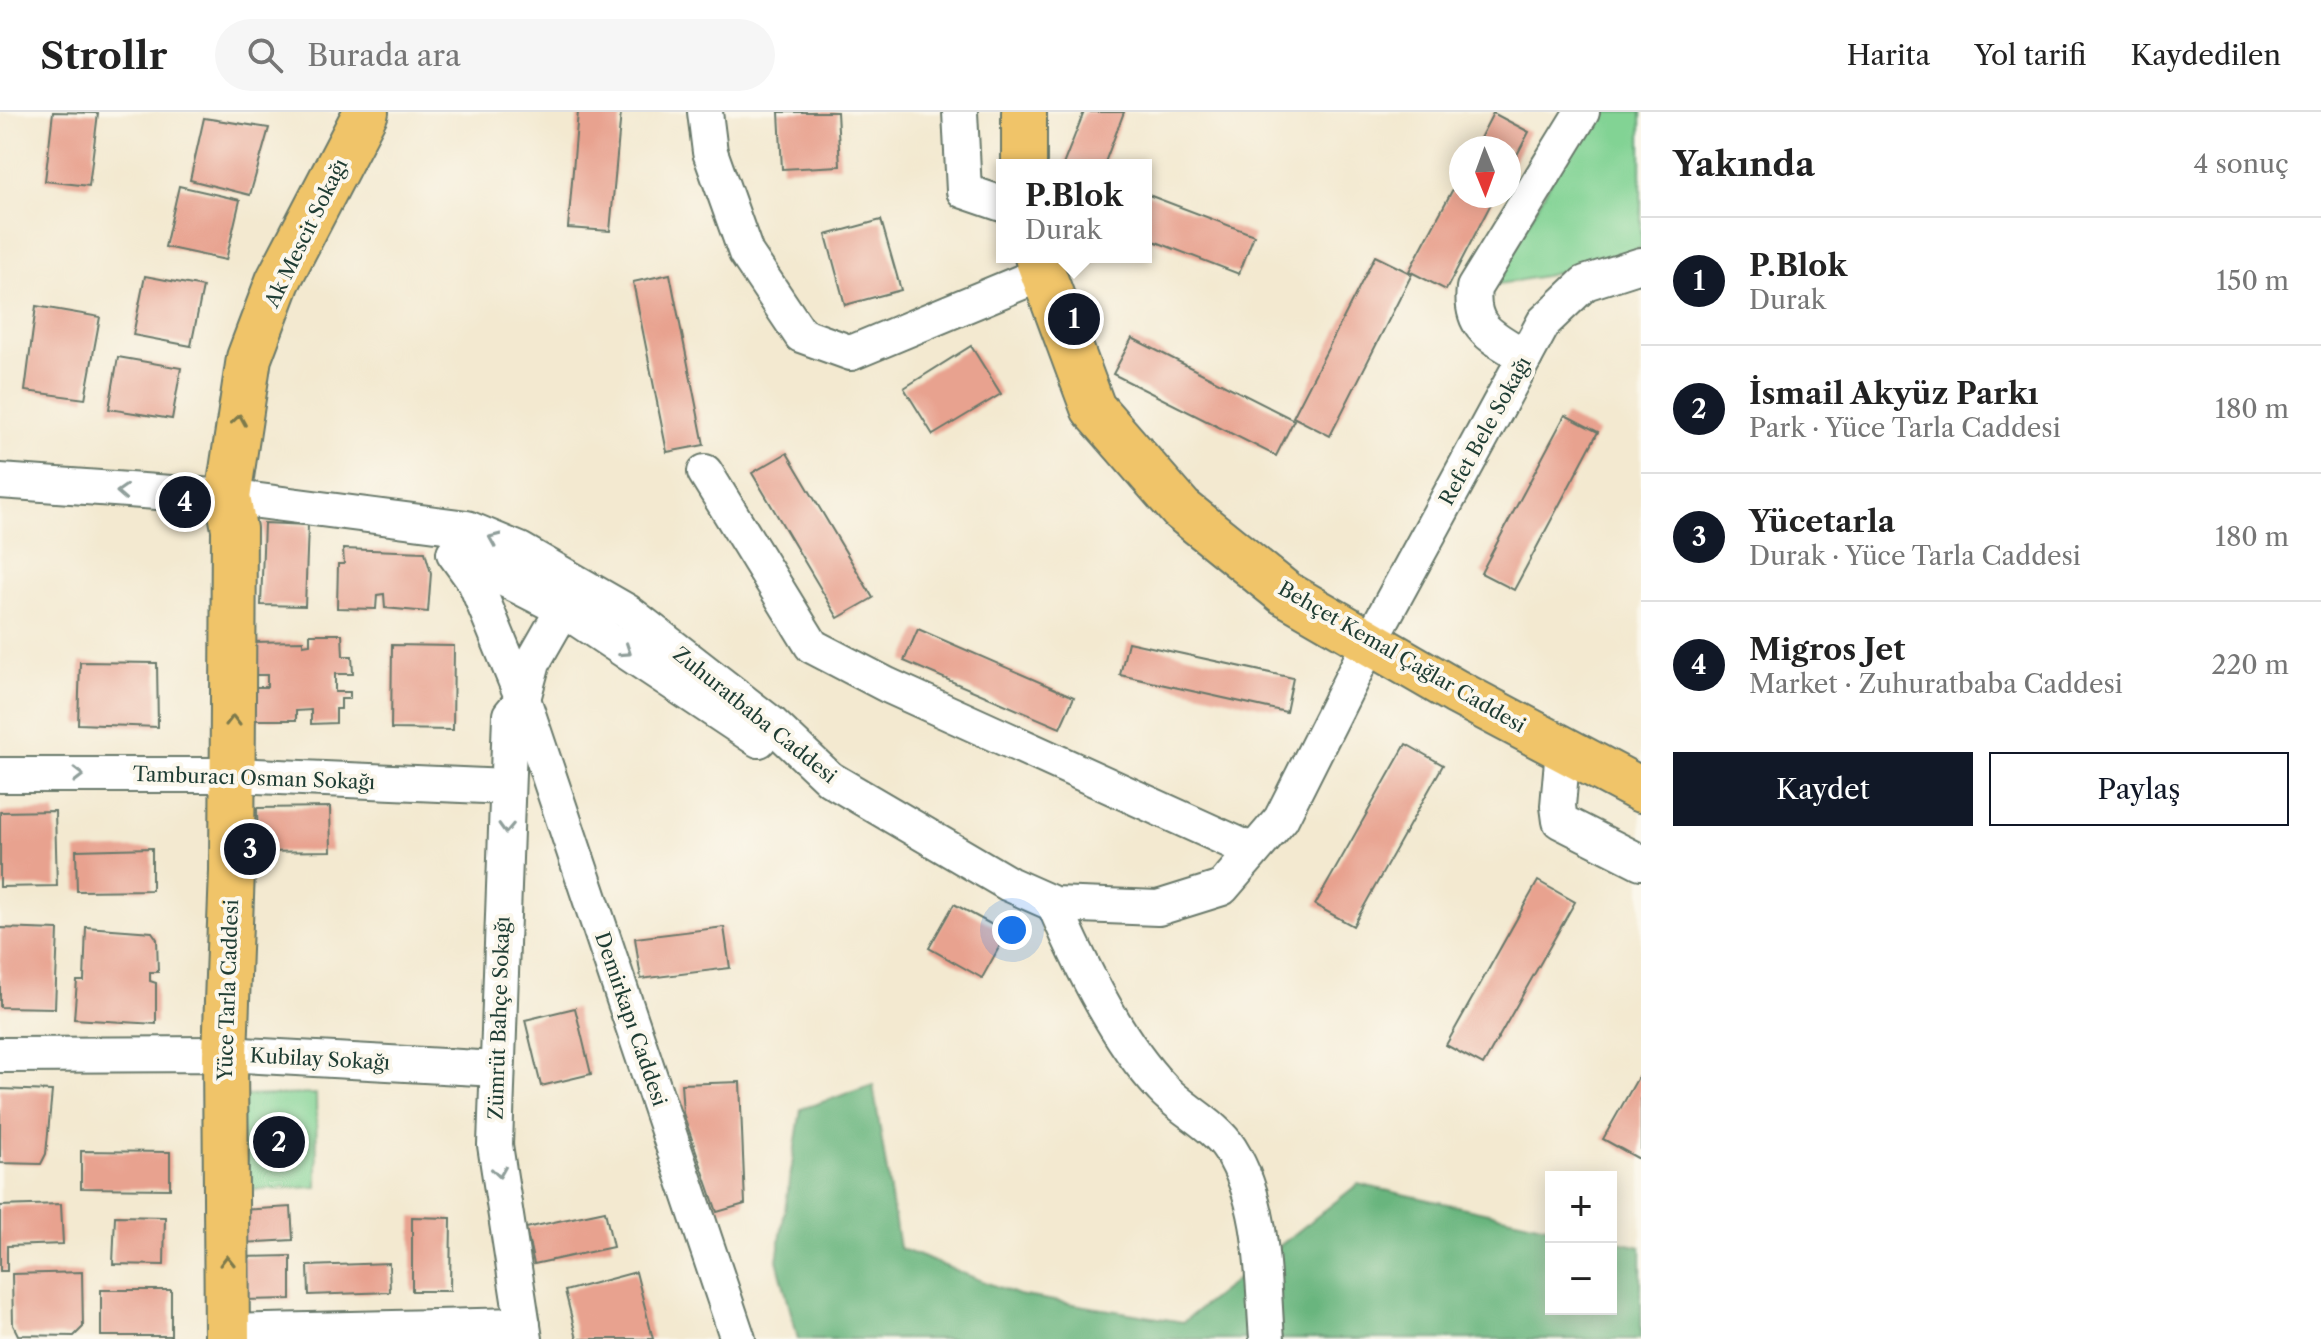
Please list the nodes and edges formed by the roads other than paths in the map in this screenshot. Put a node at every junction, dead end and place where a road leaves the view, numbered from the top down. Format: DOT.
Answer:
graph roads {
  1 [pos="366,112"];
  2 [pos="705,112"];
  3 [pos="960,112"];
  4 [pos="1024,112"];
  5 [pos="1582,112"];
  6 [pos="1024,159"];
  7 [pos="996,202"];
  8 [pos="1641,265"];
  9 [pos="1039,266"];
  10 [pos="1525,357"];
  11 [pos="705,472"];
  12 [pos="0,481"];
  13 [pos="228,497"];
  14 [pos="420,522"];
  15 [pos="454,553"];
  16 [pos="522,586"];
  17 [pos="568,589"];
  18 [pos="1370,642"];
  19 [pos="504,652"];
  20 [pos="523,699"];
  21 [pos="1563,749"];
  22 [pos="0,775"];
  23 [pos="233,775"];
  24 [pos="507,787"];
  25 [pos="1641,790"];
  26 [pos="1253,851"];
  27 [pos="1641,862"];
  28 [pos="1054,904"];
  29 [pos="225,1054"];
  30 [pos="0,1055"];
  31 [pos="497,1069"];
  32 [pos="524,1332"];
  33 [pos="227,1336"];
  34 [pos="738,1339"];
  35 [pos="1267,1339"];
  13 -- 1 [label="main road, Ak Mescit Sokağı, one-way"];
  2 -- 9 [label="street"];
  3 -- 7 [label="street"];
  4 -- 6 [label="main road"];
  5 -- 10 [label="street"];
  8 -- 10 [label="street, Refet Bele Sokağı"];
  9 -- 18 [label="main road, Behçet Kemal Çağlar Caddesi"];
  10 -- 18 [label="street, Refet Bele Sokağı"];
  11 -- 26 [label="street"];
  13 -- 12 [label="street, Zuhuratbaba Caddesi, one-way"];
  13 -- 14 [label="street, Zuhuratbaba Caddesi"];
  23 -- 13 [label="main road, Yüce Tarla Caddesi, one-way"];
  14 -- 15 [label="street"];
  17 -- 14 [label="street, Zuhuratbaba Caddesi, one-way"];
  15 -- 16 [label="street"];
  15 -- 19 [label="street, Demirkapı Caddesi"];
  16 -- 17 [label="street"];
  16 -- 19 [label="street"];
  17 -- 20 [label="street"];
  17 -- 28 [label="street, Zuhuratbaba Caddesi"];
  18 -- 21 [label="main road, Behçet Kemal Çağlar Caddesi"];
  18 -- 26 [label="street, Zuhuratbaba Caddesi"];
  19 -- 20 [label="street, Demirkapı Caddesi"];
  20 -- 24 [label="street, Zümrüt Bahçe Sokağı"];
  20 -- 34 [label="street, Demirkapı Caddesi"];
  21 -- 25 [label="main road, Behçet Kemal Çağlar Caddesi"];
  21 -- 27 [label="street"];
  22 -- 23 [label="street, Tamburacı Osman Sokağı, one-way"];
  23 -- 24 [label="street, Tamburacı Osman Sokağı"];
  23 -- 29 [label="main road, Yüce Tarla Caddesi"];
  24 -- 31 [label="street, Zümrüt Bahçe Sokağı, one-way"];
  26 -- 28 [label="street, Zuhuratbaba Caddesi"];
  28 -- 35 [label="street"];
  29 -- 30 [label="street, Kubilay Sokağı"];
  29 -- 31 [label="street, Kubilay Sokağı"];
  33 -- 29 [label="main road, Yüce Tarla Caddesi, one-way"];
  31 -- 32 [label="street, Zümrüt Bahçe Sokağı, one-way"];
  32 -- 33 [label="street"];
}
